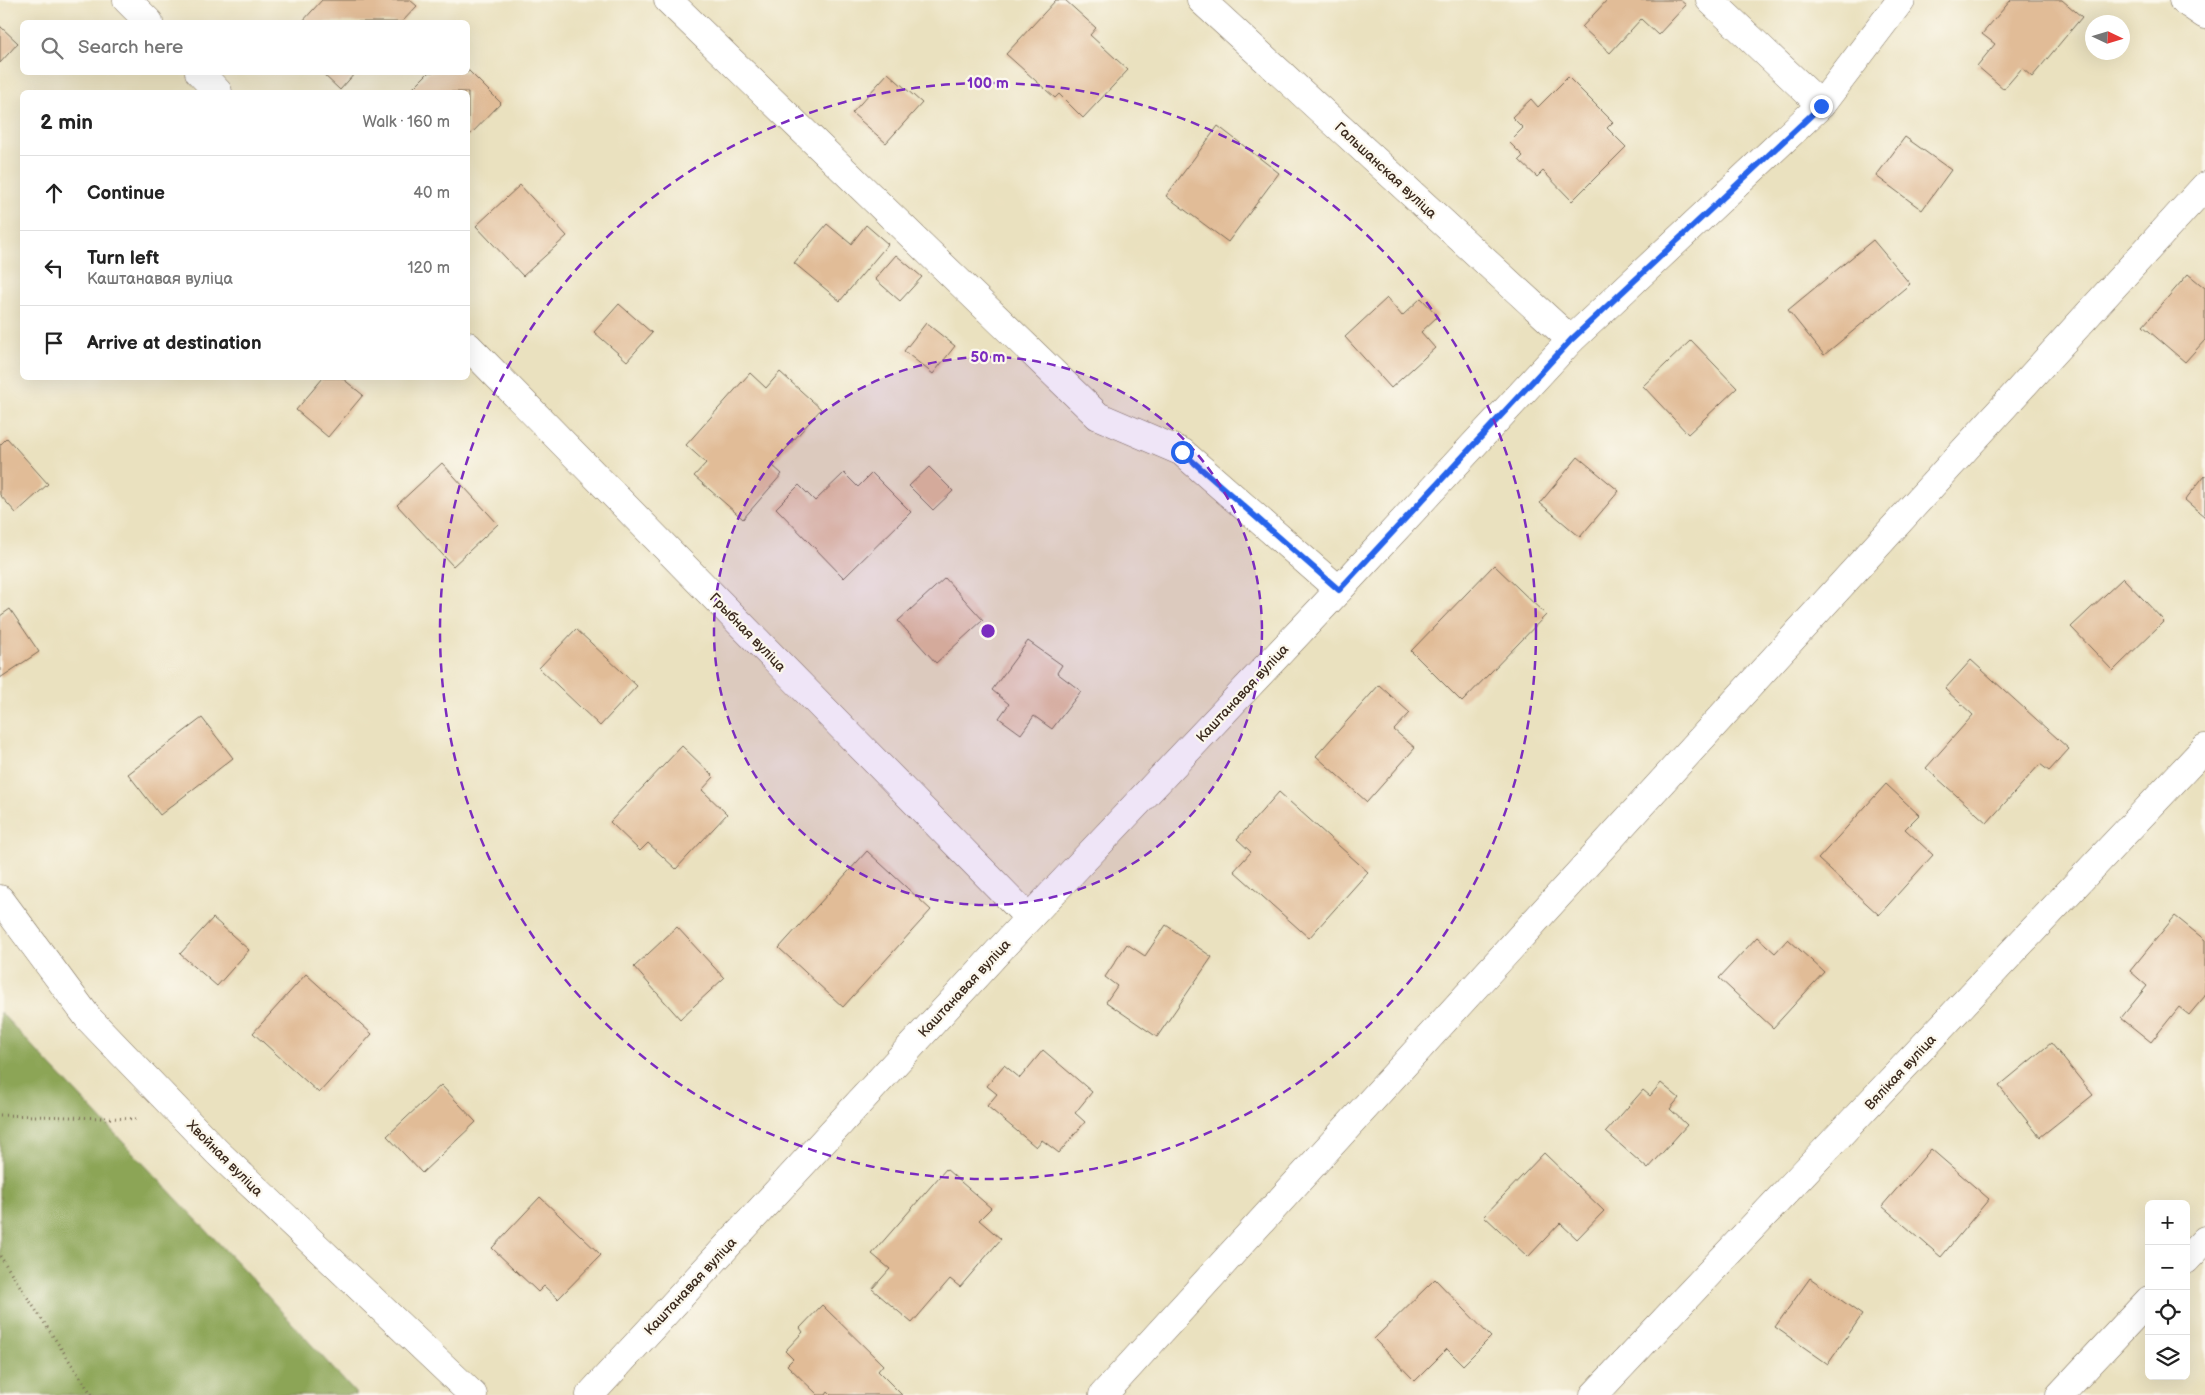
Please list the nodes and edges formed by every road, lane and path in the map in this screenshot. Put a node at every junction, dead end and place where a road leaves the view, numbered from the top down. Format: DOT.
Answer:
graph roads {
  1 [pos="127,0"];
  2 [pos="668,0"];
  3 [pos="1201,0"];
  4 [pos="1710,0"];
  5 [pos="1901,0"];
  6 [pos="2183,0"];
  7 [pos="2205,14"];
  8 [pos="147,20"];
  9 [pos="201,75"];
  10 [pos="216,90"];
  11 [pos="1821,106"];
  12 [pos="2205,186"];
  13 [pos="1571,340"];
  14 [pos="470,348"];
  15 [pos="1339,590"];
  16 [pos="2205,748"];
  17 [pos="0,900"];
  18 [pos="1029,918"];
  19 [pos="0,1114"];
  20 [pos="102,1119"];
  21 [pos="2205,1240"];
  22 [pos="0,1256"];
  23 [pos="2190,1256"];
  24 [pos="2145,1304"];
  25 [pos="92,1395"];
  26 [pos="473,1395"];
  27 [pos="590,1395"];
  28 [pos="1103,1395"];
  29 [pos="1594,1395"];
  30 [pos="2060,1395"];
  1 -- 8 [label="street"];
  2 -- 15 [label="street"];
  3 -- 13 [label="street, Гальшанская вуліца"];
  4 -- 11 [label="street"];
  5 -- 11 [label="street, Каштанавая вуліца"];
  6 -- 7 [label="street"];
  9 -- 10 [label="street"];
  11 -- 13 [label="street, Каштанавая вуліца"];
  12 -- 28 [label="street"];
  13 -- 15 [label="street, Каштанавая вуліца"];
  14 -- 18 [label="street, Грыбная вуліца"];
  15 -- 18 [label="street, Каштанавая вуліца"];
  16 -- 29 [label="street, Вялікая вуліца"];
  17 -- 26 [label="street, Хвойная вуліца"];
  18 -- 27 [label="street, Каштанавая вуліца"];
  19 -- 20 [label="path"];
  21 -- 23 [label="street"];
  22 -- 25 [label="path"];
  24 -- 30 [label="street"];
}
